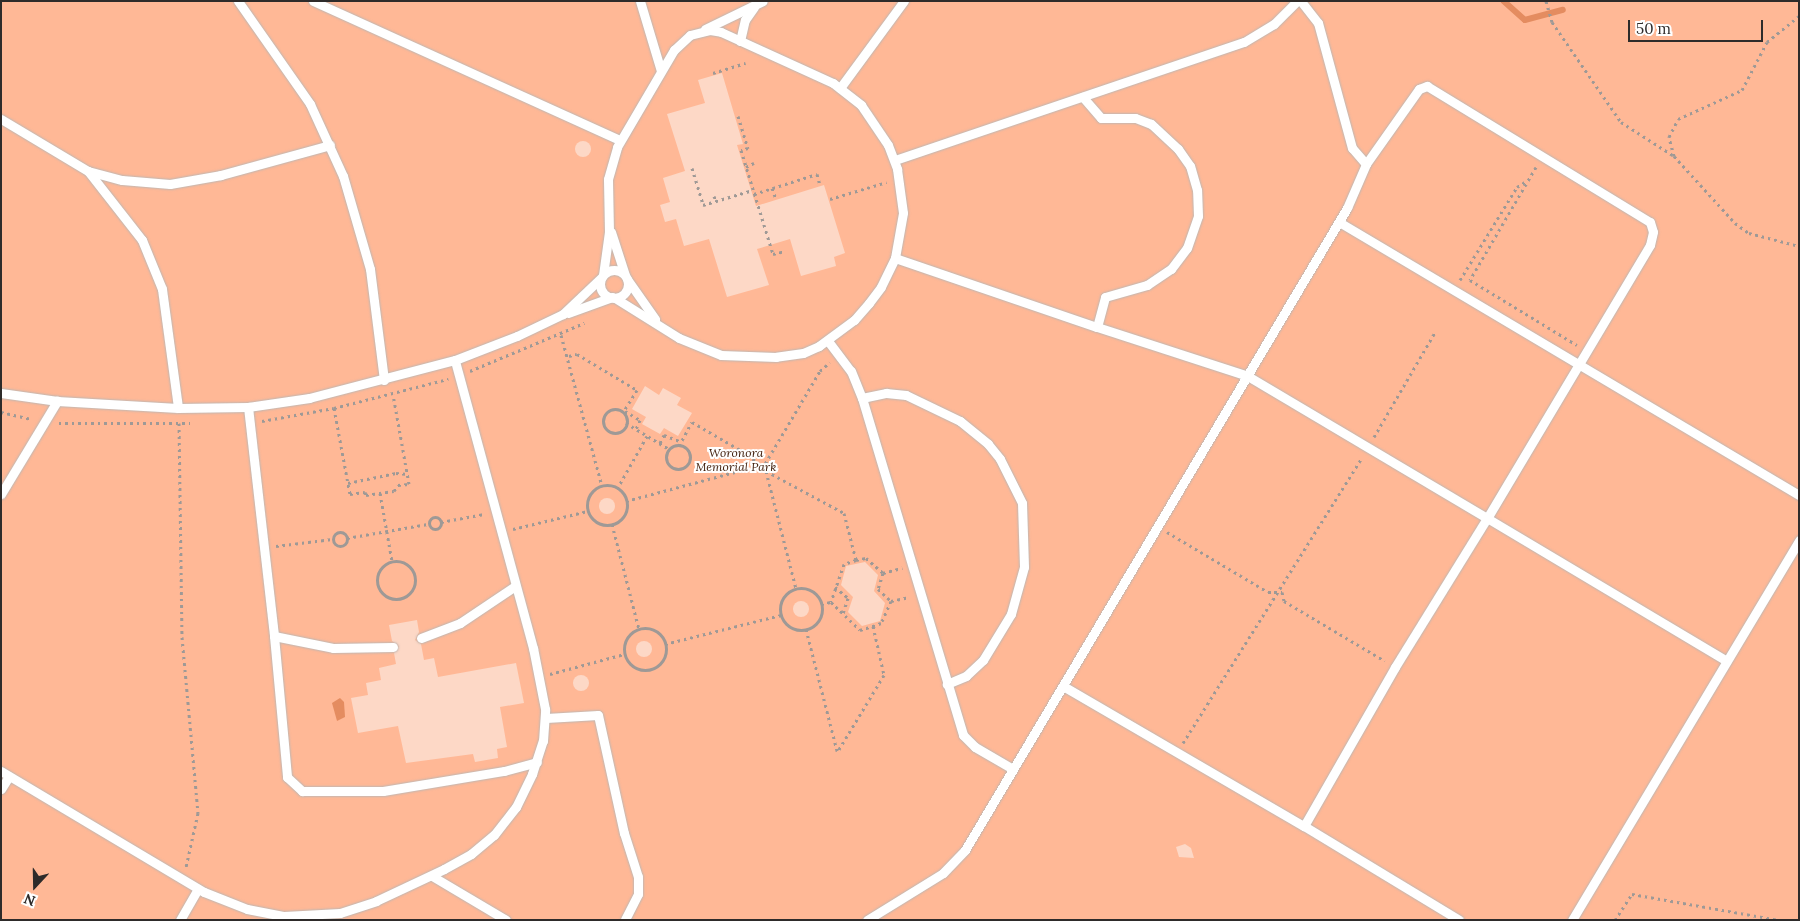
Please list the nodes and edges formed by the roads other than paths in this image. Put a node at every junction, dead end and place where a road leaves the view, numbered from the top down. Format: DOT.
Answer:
graph roads {
  1 [pos="238,1"];
  2 [pos="313,1"];
  3 [pos="640,1"];
  4 [pos="904,1"];
  5 [pos="1299,1"];
  6 [pos="760,3"];
  7 [pos="695,33"];
  8 [pos="740,41"];
  9 [pos="661,71"];
  10 [pos="840,88"];
  11 [pos="1083,97"];
  12 [pos="1,118"];
  13 [pos="620,140"];
  14 [pos="330,145"];
  15 [pos="894,160"];
  16 [pos="1366,164"];
  17 [pos="88,171"];
  18 [pos="1339,222"];
  19 [pos="610,225"];
  20 [pos="895,258"];
  21 [pos="602,276"];
  22 [pos="626,277"];
  23 [pos="613,297"];
  24 [pos="563,314"];
  25 [pos="662,327"];
  26 [pos="1096,327"];
  27 [pos="828,341"];
  28 [pos="455,360"];
  29 [pos="1579,363"];
  30 [pos="1248,376"];
  31 [pos="384,380"];
  32 [pos="1,393"];
  33 [pos="862,398"];
  34 [pos="57,401"];
  35 [pos="248,407"];
  36 [pos="178,408"];
  37 [pos="1,494"];
  38 [pos="1799,495"];
  39 [pos="1487,518"];
  40 [pos="1799,540"];
  41 [pos="515,586"];
  42 [pos="274,636"];
  43 [pos="421,638"];
  44 [pos="392,647"];
  45 [pos="1727,661"];
  46 [pos="947,684"];
  47 [pos="1064,686"];
  48 [pos="546,718"];
  49 [pos="537,762"];
  50 [pos="1013,769"];
  51 [pos="5,774"];
  52 [pos="1,789"];
  53 [pos="1304,826"];
  54 [pos="432,876"];
  55 [pos="198,889"];
  56 [pos="180,920"];
  57 [pos="506,920"];
  58 [pos="626,920"];
  59 [pos="867,920"];
  60 [pos="1460,920"];
  61 [pos="1572,920"];
  1 -- 14 [label="lane"];
  2 -- 13 [label="lane"];
  3 -- 9 [label="lane"];
  4 -- 10 [label="lane"];
  5 -- 11 [label="lane"];
  5 -- 16 [label="lane"];
  6 -- 7 [label="lane"];
  6 -- 8 [label="lane"];
  7 -- 8 [label="lane"];
  7 -- 9 [label="lane"];
  8 -- 10 [label="lane"];
  9 -- 13 [label="lane"];
  10 -- 15 [label="lane"];
  11 -- 15 [label="lane"];
  11 -- 26 [label="lane"];
  12 -- 17 [label="lane"];
  13 -- 19 [label="lane"];
  14 -- 17 [label="lane"];
  14 -- 31 [label="lane"];
  15 -- 20 [label="lane"];
  16 -- 18 [label="lane"];
  16 -- 29 [label="lane"];
  17 -- 36 [label="lane"];
  18 -- 29 [label="lane"];
  18 -- 30 [label="lane"];
  19 -- 21 [label="lane"];
  19 -- 22 [label="lane"];
  20 -- 26 [label="lane"];
  20 -- 27 [label="lane"];
  21 -- 22 [label="lane"];
  21 -- 23 [label="lane"];
  21 -- 24 [label="lane"];
  22 -- 23 [label="lane"];
  22 -- 25 [label="lane"];
  23 -- 24 [label="lane"];
  23 -- 25 [label="lane"];
  24 -- 28 [label="lane"];
  25 -- 27 [label="lane"];
  26 -- 30 [label="lane"];
  27 -- 33 [label="lane"];
  28 -- 31 [label="lane"];
  28 -- 41 [label="lane"];
  29 -- 38 [label="lane"];
  29 -- 39 [label="lane"];
  30 -- 39 [label="lane"];
  30 -- 47 [label="lane"];
  31 -- 35 [label="lane"];
  32 -- 34 [label="lane"];
  33 -- 46 [label="lane"];
  33 -- 46 [label="lane"];
  34 -- 36 [label="lane"];
  34 -- 37 [label="lane"];
  35 -- 36 [label="lane"];
  35 -- 42 [label="lane"];
  39 -- 45 [label="lane"];
  39 -- 53 [label="lane"];
  40 -- 45 [label="lane"];
  41 -- 43 [label="lane"];
  41 -- 48 [label="lane"];
  42 -- 44 [label="lane"];
  42 -- 49 [label="lane"];
  45 -- 61 [label="lane"];
  46 -- 50 [label="lane"];
  47 -- 50 [label="lane"];
  47 -- 53 [label="lane"];
  48 -- 49 [label="lane"];
  48 -- 58 [label="lane"];
  49 -- 54 [label="lane"];
  50 -- 59 [label="lane"];
  51 -- 52 [label="lane"];
  51 -- 55 [label="lane"];
  53 -- 60 [label="lane"];
  54 -- 55 [label="lane"];
  54 -- 57 [label="lane"];
  55 -- 56 [label="lane"];
}
